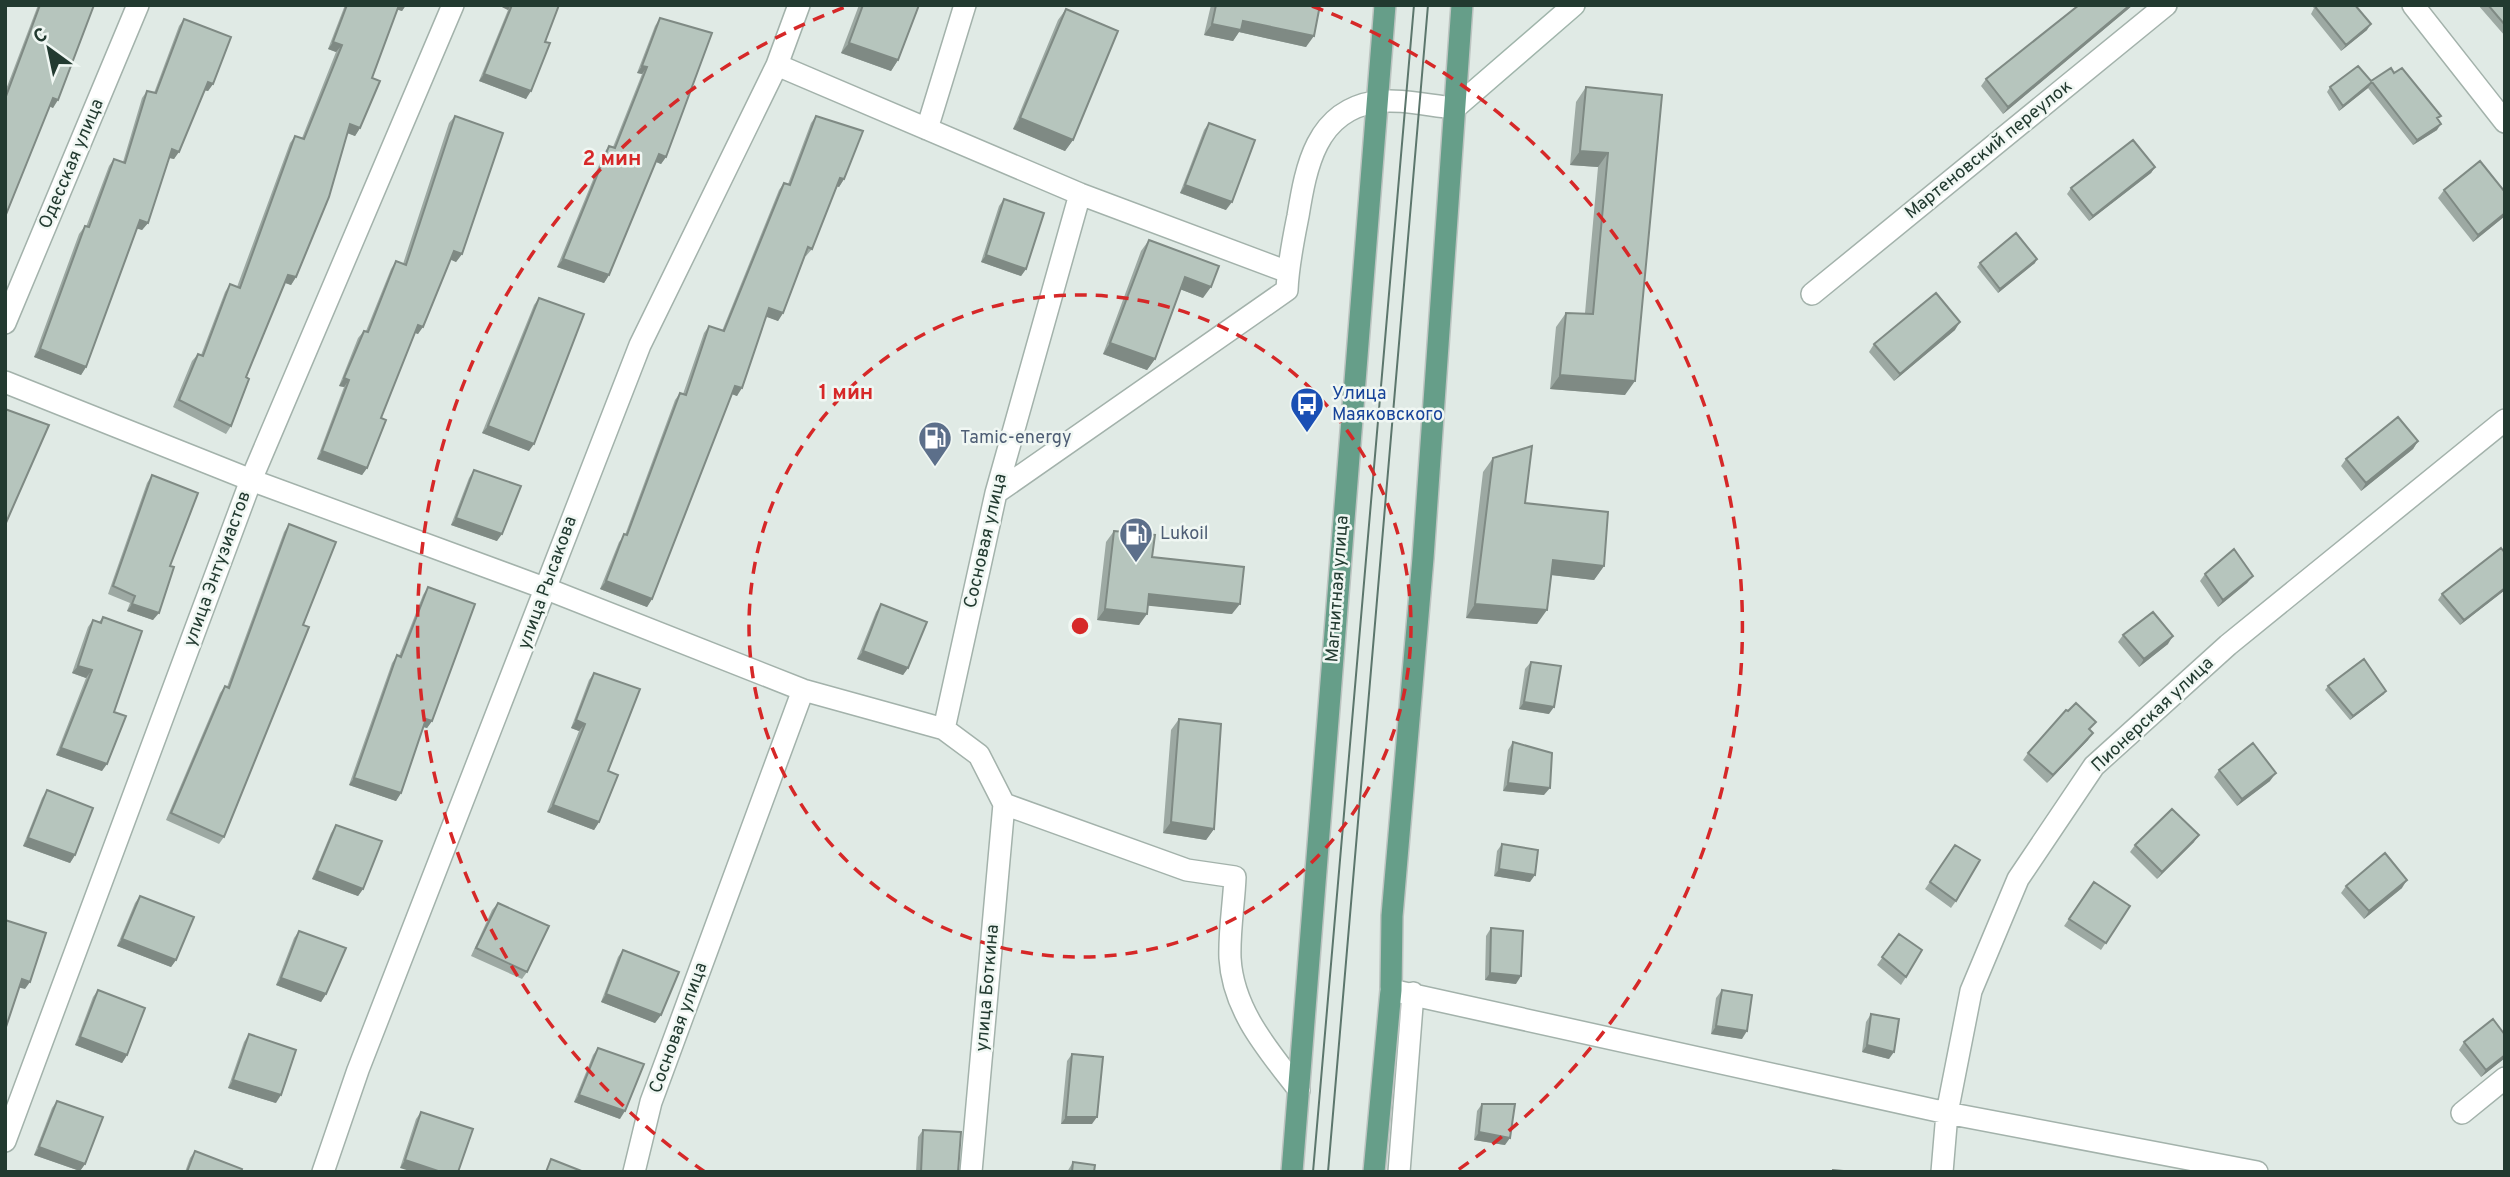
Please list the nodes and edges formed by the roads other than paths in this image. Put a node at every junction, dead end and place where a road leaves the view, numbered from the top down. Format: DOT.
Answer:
graph roads {
  1 [pos="138,5"];
  2 [pos="453,5"];
  3 [pos="799,5"];
  4 [pos="965,5"];
  5 [pos="1385,5"];
  6 [pos="1462,5"];
  7 [pos="1574,5"];
  8 [pos="2166,5"];
  9 [pos="2413,5"];
  10 [pos="777,65"];
  11 [pos="1377,102"];
  12 [pos="1455,108"];
  13 [pos="2505,122"];
  14 [pos="927,129"];
  15 [pos="1080,194"];
  16 [pos="1288,272"];
  17 [pos="1811,294"];
  18 [pos="5,323"];
  19 [pos="5,382"];
  20 [pos="2505,420"];
  21 [pos="251,480"];
  22 [pos="996,493"];
  23 [pos="547,589"];
  24 [pos="803,690"];
  25 [pos="944,729"];
  26 [pos="1004,804"];
  27 [pos="1391,990"];
  28 [pos="1413,993"];
  29 [pos="2505,1078"];
  30 [pos="1299,1090"];
  31 [pos="1947,1113"];
  32 [pos="2462,1113"];
  33 [pos="5,1141"];
  34 [pos="323,1172"];
  35 [pos="634,1172"];
  36 [pos="971,1172"];
  37 [pos="1292,1172"];
  38 [pos="1374,1172"];
  39 [pos="1399,1172"];
  40 [pos="1942,1172"];
  41 [pos="2257,1172"];
  1 -- 18 [label="street, Одесская улица"];
  2 -- 21 [label="street, улица Энтузиастов"];
  3 -- 10 [label="street, улица Рысакова"];
  4 -- 14 [label="street"];
  5 -- 11 [label="main road, Магнитная улица"];
  6 -- 12 [label="main road"];
  7 -- 12 [label="street"];
  8 -- 17 [label="street, Мартеновский переулок"];
  9 -- 13 [label="street"];
  10 -- 14 [label="street"];
  10 -- 23 [label="street, улица Рысакова"];
  11 -- 12 [label="street"];
  11 -- 16 [label="street"];
  11 -- 30 [label="main road, Магнитная улица"];
  12 -- 27 [label="main road"];
  14 -- 15 [label="street"];
  15 -- 16 [label="street"];
  15 -- 22 [label="street, Сосновая улица"];
  16 -- 22 [label="street"];
  19 -- 21 [label="street"];
  20 -- 31 [label="street, Пионерская улица"];
  21 -- 23 [label="street"];
  21 -- 33 [label="street, улица Энтузиастов"];
  22 -- 25 [label="street, Сосновая улица"];
  23 -- 24 [label="street"];
  23 -- 34 [label="street, улица Рысакова"];
  24 -- 25 [label="street"];
  24 -- 35 [label="street, Сосновая улица"];
  25 -- 26 [label="street"];
  26 -- 30 [label="street"];
  26 -- 36 [label="street, улица Боткина"];
  27 -- 28 [label="street"];
  27 -- 38 [label="main road"];
  28 -- 31 [label="street"];
  28 -- 39 [label="street"];
  29 -- 32 [label="street"];
  30 -- 37 [label="main road, Магнитная улица"];
  31 -- 40 [label="street, Пионерская улица"];
  31 -- 41 [label="street"];
}
